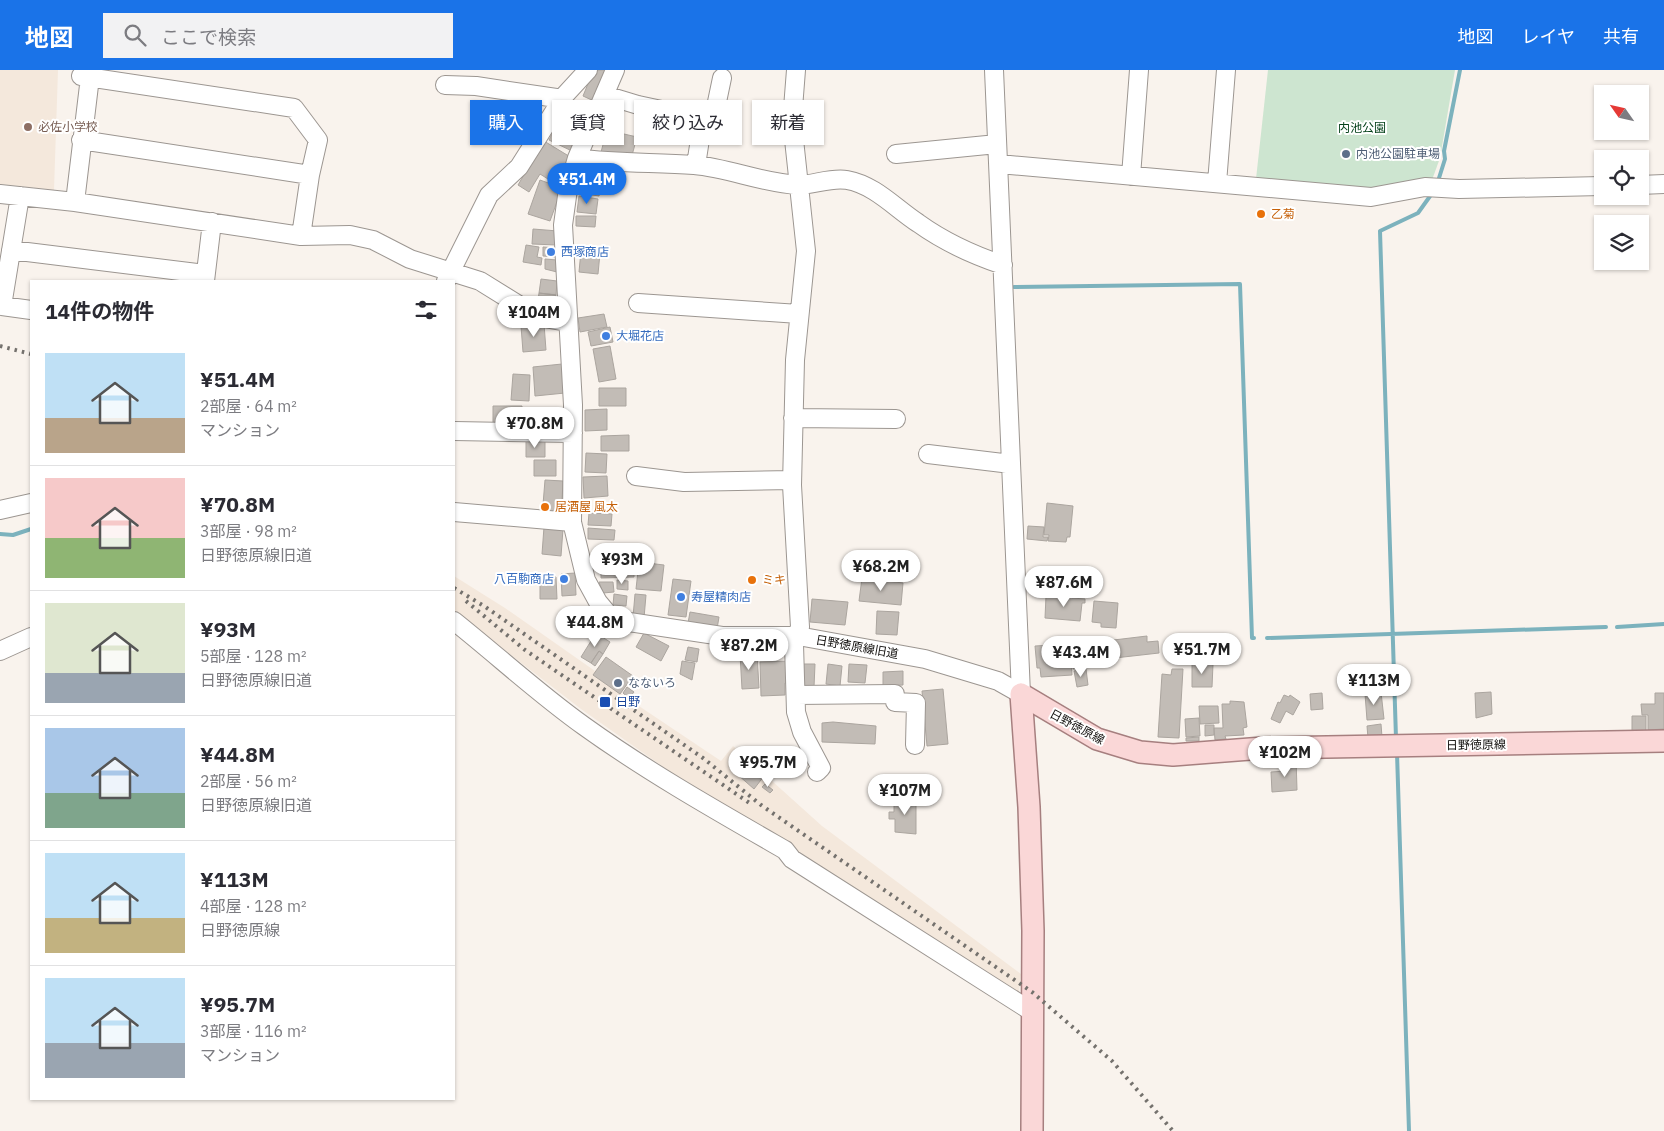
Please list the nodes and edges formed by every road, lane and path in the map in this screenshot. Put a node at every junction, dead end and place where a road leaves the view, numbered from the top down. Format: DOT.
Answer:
graph roads {
  1 [pos="588,70"];
  2 [pos="615,70"];
  3 [pos="796,70"];
  4 [pos="994,70"];
  5 [pos="1139,70"];
  6 [pos="1226,70"];
  7 [pos="722,78"];
  8 [pos="444,85"];
  9 [pos="605,95"];
  10 [pos="563,99"];
  11 [pos="718,100"];
  12 [pos="634,104"];
  13 [pos="81,140"];
  14 [pos="998,144"];
  15 [pos="700,145"];
  16 [pos="896,154"];
  17 [pos="577,158"];
  18 [pos="999,164"];
  19 [pos="696,165"];
  20 [pos="310,175"];
  21 [pos="1131,176"];
  22 [pos="1217,183"];
  23 [pos="1664,184"];
  24 [pos="800,185"];
  25 [pos="1649,185"];
  26 [pos="1594,186"];
  27 [pos="0,194"];
  28 [pos="20,196"];
  29 [pos="75,202"];
  30 [pos="212,222"];
  31 [pos="301,236"];
  32 [pos="11,250"];
  33 [pos="1002,265"];
  34 [pos="449,276"];
  35 [pos="205,278"];
  36 [pos="638,303"];
  37 [pos="30,310"];
  38 [pos="799,314"];
  39 [pos="567,322"];
  40 [pos="793,418"];
  41 [pos="896,419"];
  42 [pos="455,431"];
  43 [pos="573,433"];
  44 [pos="928,454"];
  45 [pos="1011,464"];
  46 [pos="636,476"];
  47 [pos="792,480"];
  48 [pos="30,503"];
  49 [pos="0,510"];
  50 [pos="455,512"];
  51 [pos="572,522"];
  52 [pos="455,622"];
  53 [pos="798,636"];
  54 [pos="30,637"];
  55 [pos="0,651"];
  56 [pos="1021,694"];
  57 [pos="796,695"];
  58 [pos="1664,741"];
  59 [pos="915,745"];
  60 [pos="816,772"];
  61 [pos="1031,1011"];
  62 [pos="1032,1131"];
  1 -- 10 [label="street"];
  2 -- 9 [label="street, 日野徳原線旧道"];
  3 -- 24 [label="street"];
  4 -- 14 [label="street"];
  5 -- 21 [label="street"];
  6 -- 22 [label="street"];
  7 -- 11 [label="street"];
  8 -- 10 [label="street"];
  9 -- 12 [label="street"];
  9 -- 17 [label="street, 日野徳原線旧道"];
  10 -- 34 [label="street"];
  13 -- 20 [label="street"];
  13 -- 20 [label="street"];
  13 -- 29 [label="street"];
  14 -- 16 [label="street"];
  14 -- 18 [label="street"];
  15 -- 19 [label="street"];
  17 -- 19 [label="street"];
  17 -- 39 [label="street, 日野徳原線旧道"];
  18 -- 21 [label="street"];
  18 -- 33 [label="street"];
  19 -- 24 [label="street"];
  20 -- 31 [label="street"];
  21 -- 22 [label="street"];
  22 -- 26 [label="street"];
  23 -- 25 [label="street"];
  24 -- 33 [label="street"];
  24 -- 38 [label="street"];
  27 -- 28 [label="street"];
  28 -- 29 [label="street"];
  28 -- 32 [label="street"];
  29 -- 30 [label="street"];
  30 -- 31 [label="street"];
  30 -- 35 [label="street"];
  31 -- 34 [label="street"];
  32 -- 35 [label="street"];
  32 -- 37 [label="street"];
  33 -- 45 [label="street"];
  34 -- 39 [label="street"];
  36 -- 38 [label="street"];
  38 -- 40 [label="street"];
  39 -- 43 [label="street, 日野徳原線旧道"];
  40 -- 41 [label="street"];
  40 -- 47 [label="street"];
  42 -- 43 [label="street"];
  43 -- 51 [label="street, 日野徳原線旧道"];
  44 -- 45 [label="street"];
  45 -- 56 [label="street"];
  46 -- 47 [label="street"];
  47 -- 53 [label="street"];
  48 -- 49 [label="street"];
  50 -- 51 [label="street"];
  51 -- 53 [label="street, 日野徳原線旧道"];
  52 -- 61 [label="street"];
  53 -- 56 [label="street, 日野徳原線旧道"];
  53 -- 57 [label="street"];
  54 -- 55 [label="street"];
  56 -- 58 [label="main road, 日野徳原線"];
  56 -- 61 [label="main road"];
  57 -- 59 [label="street"];
  57 -- 60 [label="street"];
  61 -- 62 [label="main road"];
}
